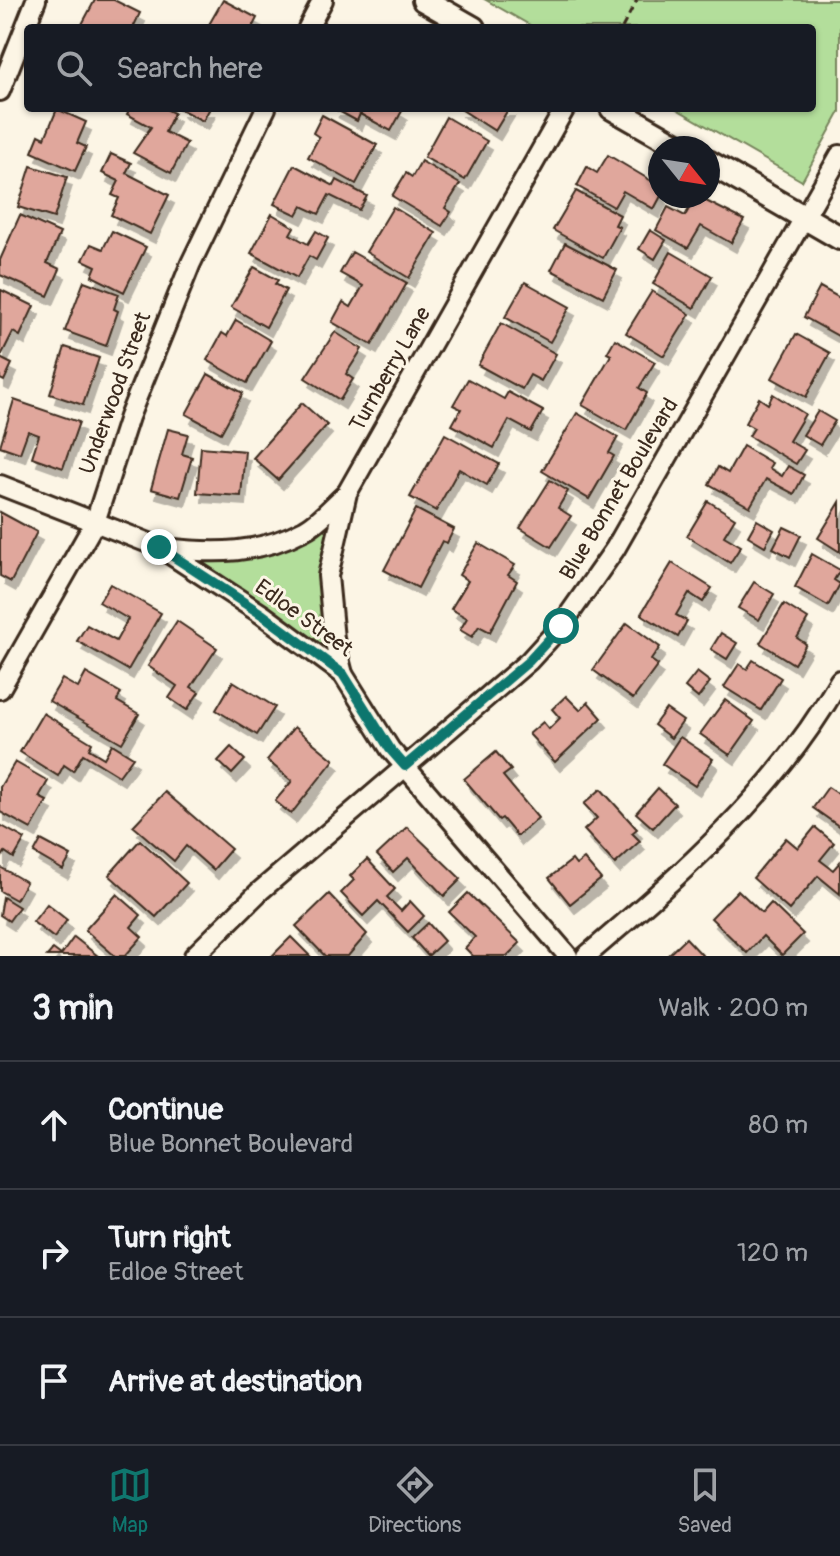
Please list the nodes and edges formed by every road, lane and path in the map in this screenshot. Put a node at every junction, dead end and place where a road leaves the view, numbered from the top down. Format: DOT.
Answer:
graph roads {
  1 [pos="36,0"];
  2 [pos="323,0"];
  3 [pos="424,0"];
  4 [pos="637,0"];
  5 [pos="27,24"];
  6 [pos="310,24"];
  7 [pos="466,24"];
  8 [pos="624,24"];
  9 [pos="24,30"];
  10 [pos="0,91"];
  11 [pos="264,112"];
  12 [pos="563,112"];
  13 [pos="619,112"];
  14 [pos="661,136"];
  15 [pos="840,155"];
  16 [pos="720,169"];
  17 [pos="804,218"];
  18 [pos="840,238"];
  19 [pos="0,485"];
  20 [pos="347,493"];
  21 [pos="95,522"];
  22 [pos="159,547"];
  23 [pos="343,674"];
  24 [pos="840,680"];
  25 [pos="0,689"];
  26 [pos="405,766"];
  27 [pos="194,956"];
  28 [pos="568,956"];
  29 [pos="586,956"];
  1 -- 5 [label="street"];
  2 -- 6 [label="street"];
  3 -- 7 [label="street"];
  4 -- 8 [label="path"];
  9 -- 10 [label="street"];
  11 -- 21 [label="street, Underwood Street"];
  12 -- 20 [label="street, Turnberry Lane"];
  13 -- 14 [label="street"];
  15 -- 17 [label="street, Blue Bonnet Boulevard"];
  16 -- 17 [label="street"];
  17 -- 18 [label="street"];
  17 -- 26 [label="street, Blue Bonnet Boulevard"];
  19 -- 21 [label="street, Edloe Street"];
  20 -- 22 [label="street"];
  20 -- 23 [label="street, Turnberry Lane"];
  21 -- 22 [label="street, Edloe Street"];
  21 -- 25 [label="street, Underwood Street"];
  22 -- 23 [label="street, Edloe Street"];
  23 -- 26 [label="street, Edloe Street"];
  24 -- 29 [label="street"];
  26 -- 27 [label="street, Blue Bonnet Boulevard"];
  26 -- 28 [label="street, Edloe Street"];
}
